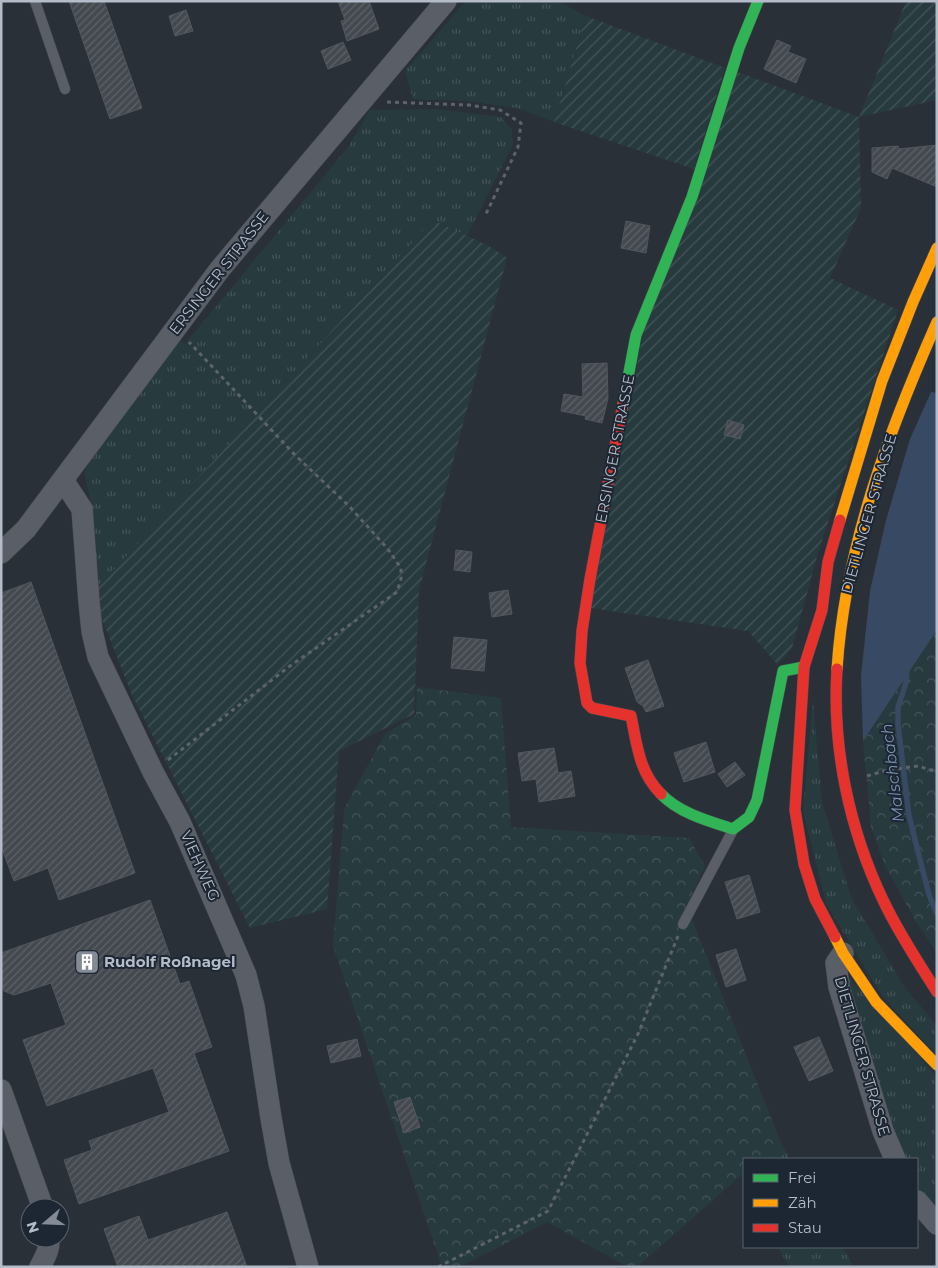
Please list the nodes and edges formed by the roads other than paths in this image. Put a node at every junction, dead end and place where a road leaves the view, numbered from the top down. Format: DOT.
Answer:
graph roads {
  1 [pos="35,1"];
  2 [pos="446,1"];
  3 [pos="758,1"];
  4 [pos="65,89"];
  5 [pos="937,248"];
  6 [pos="937,322"];
  7 [pos="63,480"];
  8 [pos="1,553"];
  9 [pos="804,667"];
  10 [pos="733,829"];
  11 [pos="683,924"];
  12 [pos="843,953"];
  13 [pos="937,992"];
  14 [pos="937,1065"];
  15 [pos="1,1090"];
  16 [pos="895,1158"];
  17 [pos="39,1198"];
  18 [pos="918,1202"];
  19 [pos="937,1224"];
  20 [pos="49,1248"];
  21 [pos="40,1267"];
  22 [pos="308,1267"];
  1 -- 4 [label="lane"];
  2 -- 7 [label="street, ERSINGER STRASSE"];
  3 -- 10 [label="street, ERSINGER STRASSE"];
  5 -- 9 [label="street, DIETLINGER STRASSE"];
  6 -- 13 [label="street, DIETLINGER STRASSE"];
  7 -- 8 [label="street, ERSINGER STRASSE"];
  7 -- 22 [label="street, VIEHWEG"];
  9 -- 10 [label="street"];
  9 -- 12 [label="street, DIETLINGER STRASSE"];
  10 -- 11 [label="lane"];
  12 -- 14 [label="street, DIETLINGER STRASSE"];
  12 -- 16 [label="street, DIETLINGER STRASSE"];
  15 -- 17 [label="street"];
  18 -- 19 [label="street"];
  20 -- 21 [label="street"];
}
